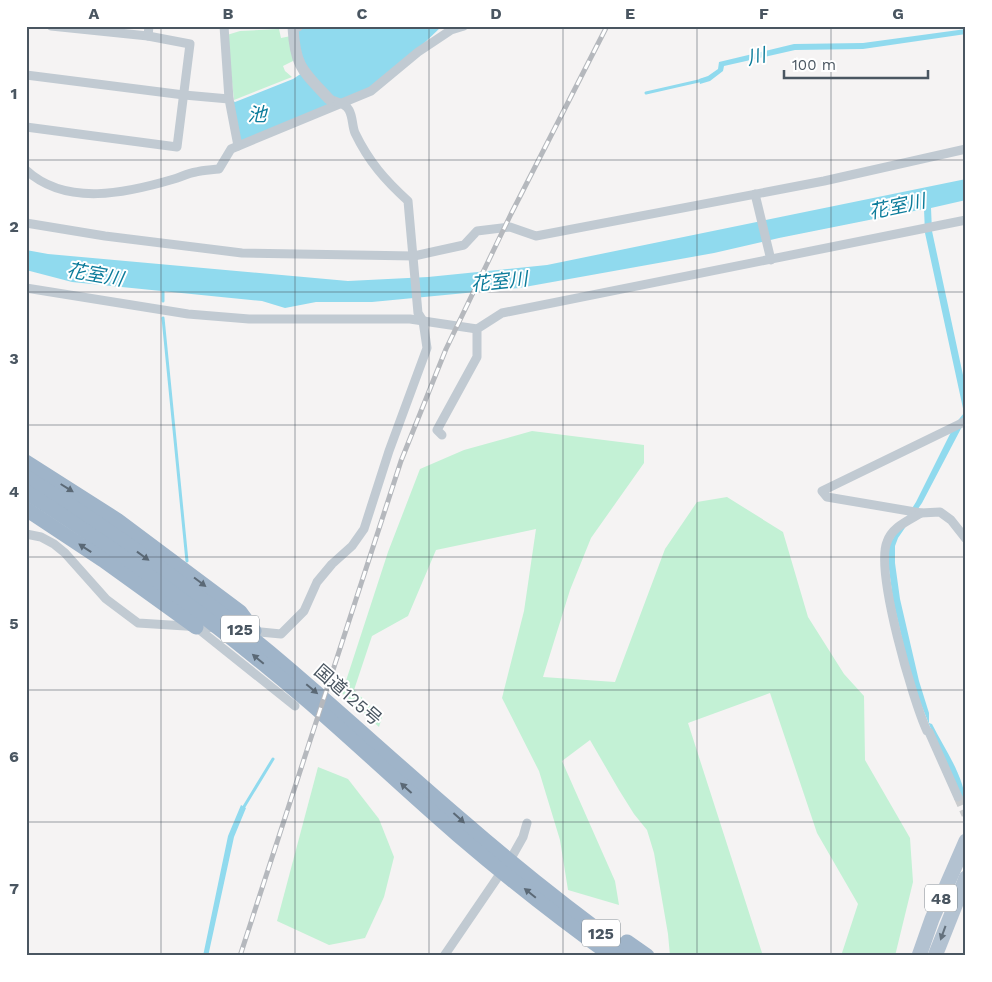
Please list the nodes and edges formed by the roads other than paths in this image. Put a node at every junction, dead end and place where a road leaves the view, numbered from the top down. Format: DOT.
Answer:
graph roads {
  1 [pos="51,26"];
  2 [pos="149,26"];
  3 [pos="224,26"];
  4 [pos="464,26"];
  5 [pos="295,27"];
  6 [pos="148,36"];
  7 [pos="26,75"];
  8 [pos="184,95"];
  9 [pos="229,99"];
  10 [pos="329,99"];
  11 [pos="343,104"];
  12 [pos="26,127"];
  13 [pos="238,146"];
  14 [pos="966,149"];
  15 [pos="26,170"];
  16 [pos="755,194"];
  17 [pos="966,220"];
  18 [pos="26,222"];
  19 [pos="414,259"];
  20 [pos="772,260"];
  21 [pos="26,288"];
  22 [pos="420,317"];
  23 [pos="477,329"];
  24 [pos="966,421"];
  25 [pos="442,435"];
  26 [pos="26,462"];
  27 [pos="26,478"];
  28 [pos="26,492"];
  29 [pos="26,509"];
  30 [pos="921,513"];
  31 [pos="100,533"];
  32 [pos="26,534"];
  33 [pos="966,539"];
  34 [pos="196,627"];
  35 [pos="254,631"];
  36 [pos="288,662"];
  37 [pos="295,706"];
  38 [pos="958,797"];
  39 [pos="527,823"];
  40 [pos="966,841"];
  41 [pos="506,866"];
  42 [pos="966,878"];
  43 [pos="568,917"];
  44 [pos="444,956"];
  45 [pos="600,956"];
  46 [pos="612,956"];
  47 [pos="632,956"];
  48 [pos="647,956"];
  49 [pos="918,956"];
  50 [pos="935,956"];
  1 -- 6 [label="street"];
  2 -- 6 [label="street"];
  3 -- 9 [label="street"];
  4 -- 11 [label="street"];
  5 -- 10 [label="street"];
  6 -- 8 [label="street"];
  7 -- 8 [label="street"];
  8 -- 9 [label="street"];
  8 -- 12 [label="street"];
  9 -- 13 [label="street"];
  10 -- 11 [label="street"];
  11 -- 13 [label="street"];
  11 -- 19 [label="street"];
  13 -- 15 [label="street"];
  14 -- 16 [label="street"];
  16 -- 19 [label="street"];
  16 -- 20 [label="street"];
  17 -- 20 [label="street"];
  18 -- 19 [label="street"];
  19 -- 22 [label="street"];
  20 -- 23 [label="street"];
  21 -- 22 [label="street"];
  22 -- 23 [label="street"];
  22 -- 35 [label="street"];
  23 -- 25 [label="street"];
  24 -- 30 [label="street"];
  26 -- 35 [label="highway, one-way"];
  27 -- 31 [label="highway, 国道125号 / 125"];
  28 -- 31 [label="highway, 国道125号 / 125"];
  34 -- 29 [label="highway, one-way"];
  30 -- 33 [label="street"];
  30 -- 38 [label="street"];
  31 -- 41 [label="highway, 国道125号 / 125"];
  32 -- 34 [label="street"];
  34 -- 35 [label="street"];
  34 -- 37 [label="street"];
  35 -- 36 [label="street"];
  39 -- 41 [label="street"];
  40 -- 49 [label="main road, 48"];
  41 -- 43 [label="highway, 国道125号 / 125"];
  41 -- 44 [label="street"];
  42 -- 50 [label="main road, 48, one-way"];
  43 -- 45 [label="highway"];
  43 -- 46 [label="highway, 国道125号 / 125"];
  43 -- 47 [label="highway, 国道125号 / 125"];
  43 -- 48 [label="highway"];
}
